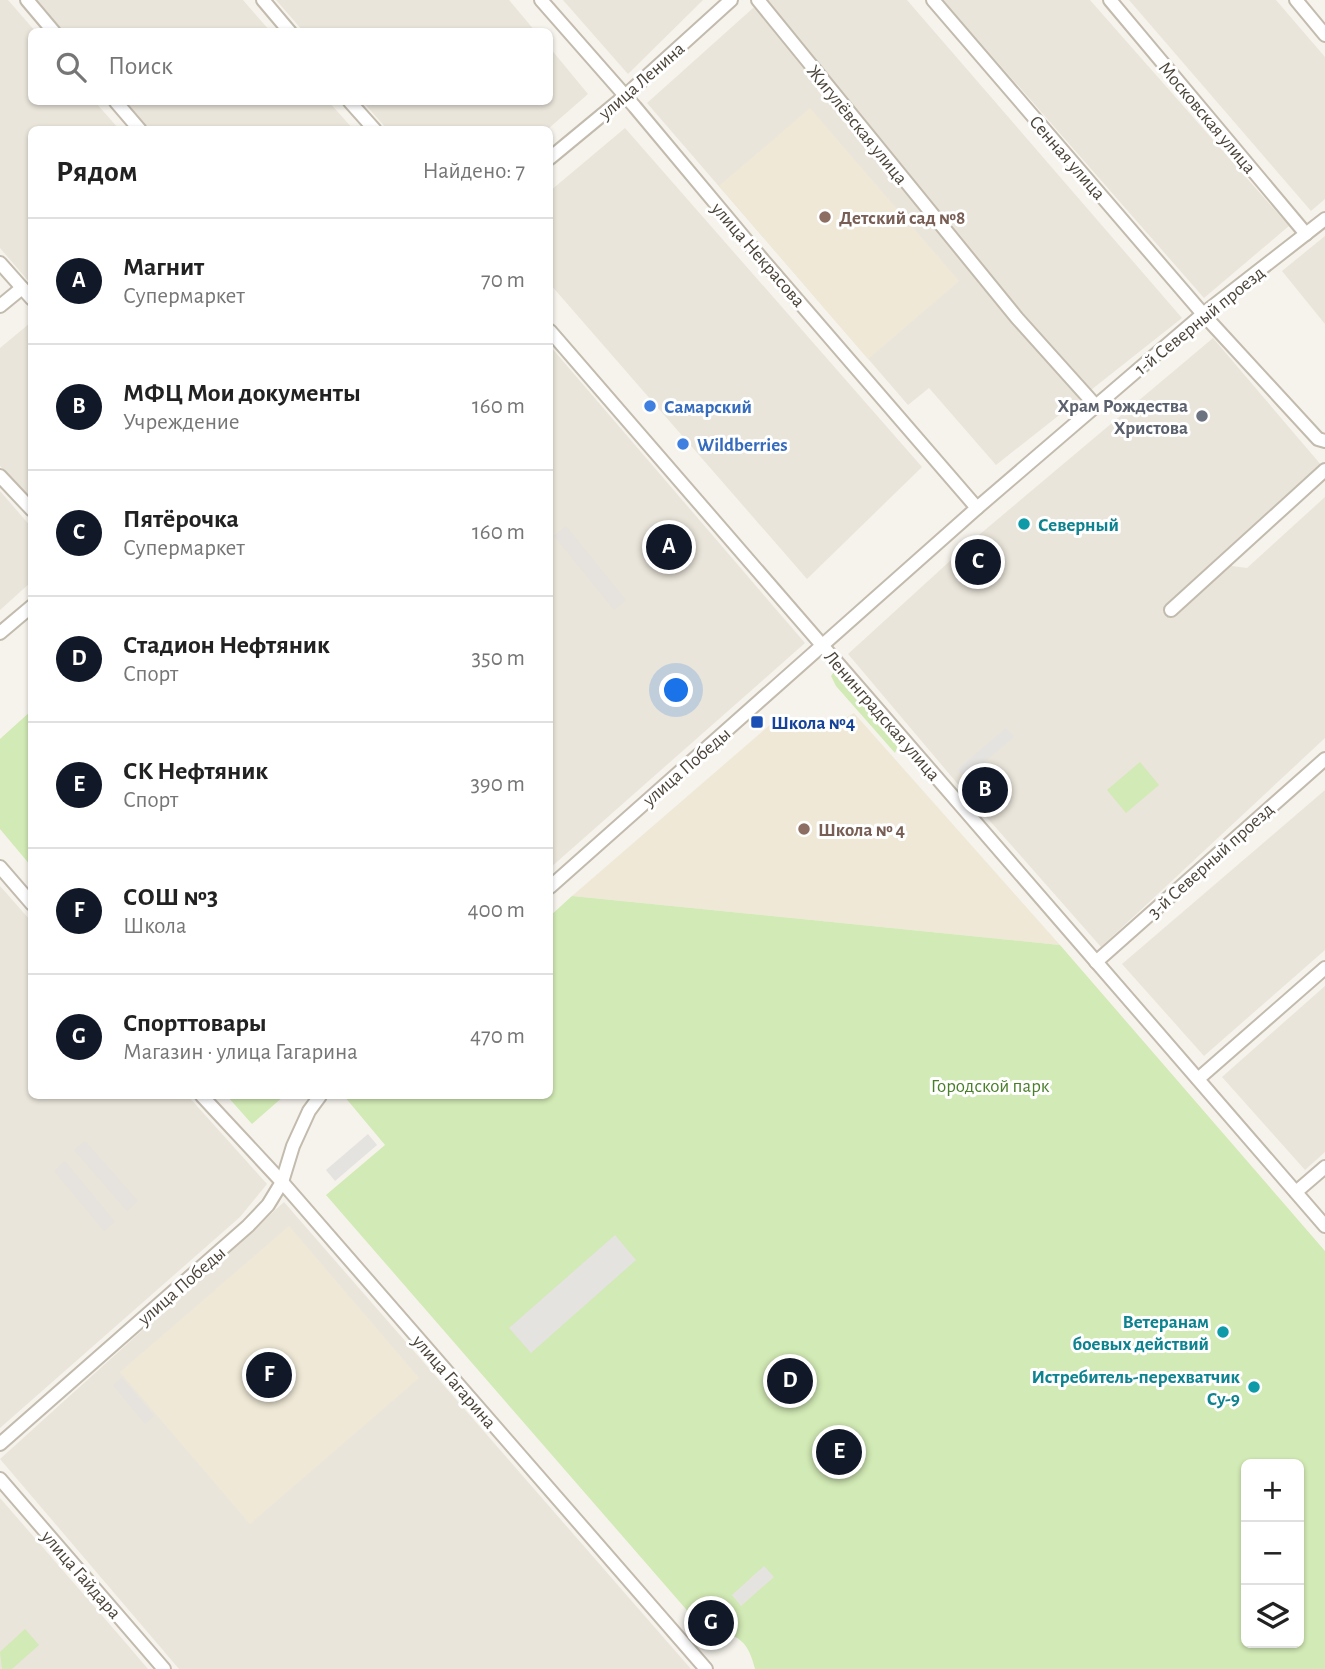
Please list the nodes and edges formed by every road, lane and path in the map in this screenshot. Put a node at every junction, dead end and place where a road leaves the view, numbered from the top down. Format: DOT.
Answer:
graph roads {
  1 [pos="27,0"];
  2 [pos="263,0"];
  3 [pos="541,0"];
  4 [pos="731,0"];
  5 [pos="758,0"];
  6 [pos="933,0"];
  7 [pos="1110,0"];
  8 [pos="1296,0"];
  9 [pos="51,28"];
  10 [pos="287,28"];
  11 [pos="1325,34"];
  12 [pos="625,96"];
  13 [pos="119,105"];
  14 [pos="354,105"];
  15 [pos="137,126"];
  16 [pos="372,126"];
  17 [pos="553,156"];
  18 [pos="1325,219"];
  19 [pos="1306,234"];
  20 [pos="0,263"];
  21 [pos="22,288"];
  22 [pos="28,295"];
  23 [pos="0,306"];
  24 [pos="1203,314"];
  25 [pos="553,334"];
  26 [pos="1096,406"];
  27 [pos="1325,441"];
  28 [pos="1325,470"];
  29 [pos="0,475"];
  30 [pos="28,506"];
  31 [pos="977,508"];
  32 [pos="28,610"];
  33 [pos="1171,610"];
  34 [pos="0,634"];
  35 [pos="822,645"];
  36 [pos="1325,759"];
  37 [pos="0,867"];
  38 [pos="553,884"];
  39 [pos="28,899"];
  40 [pos="1096,962"];
  41 [pos="1325,968"];
  42 [pos="1198,1079"];
  43 [pos="205,1099"];
  44 [pos="318,1099"];
  45 [pos="1325,1167"];
  46 [pos="282,1182"];
  47 [pos="1296,1192"];
  48 [pos="1325,1226"];
  49 [pos="0,1444"];
  50 [pos="0,1479"];
  51 [pos="164,1669"];
  52 [pos="706,1669"];
  1 -- 9 [label="street"];
  2 -- 10 [label="street"];
  3 -- 12 [label="street, улица Некрасова"];
  4 -- 12 [label="street, улица Ленина"];
  5 -- 26 [label="street, Жигулёвская улица"];
  6 -- 24 [label="street, Сенная улица"];
  7 -- 19 [label="street, Московская улица"];
  8 -- 11 [label="street"];
  12 -- 17 [label="street, улица Ленина"];
  12 -- 31 [label="street, улица Некрасова"];
  13 -- 15 [label="street"];
  14 -- 16 [label="street"];
  18 -- 19 [label="street, 1-й Северный проезд"];
  19 -- 24 [label="street, 1-й Северный проезд"];
  20 -- 21 [label="street"];
  21 -- 22 [label="street"];
  21 -- 23 [label="street"];
  24 -- 26 [label="street, 1-й Северный проезд"];
  24 -- 27 [label="street, Сенная улица"];
  25 -- 35 [label="street, Ленинградская улица"];
  26 -- 31 [label="street, 1-й Северный проезд"];
  28 -- 33 [label="street"];
  29 -- 30 [label="street"];
  31 -- 35 [label="street, 1-й Северный проезд"];
  32 -- 34 [label="street"];
  35 -- 38 [label="street, улица Победы"];
  35 -- 40 [label="street, Ленинградская улица"];
  36 -- 40 [label="street, 3-й Северный проезд"];
  37 -- 39 [label="street"];
  40 -- 42 [label="street, Ленинградская улица"];
  41 -- 42 [label="street"];
  42 -- 47 [label="street, Ленинградская улица"];
  43 -- 46 [label="street, улица Гагарина"];
  44 -- 46 [label="street, улица Победы"];
  45 -- 47 [label="street"];
  46 -- 49 [label="street, улица Победы"];
  46 -- 52 [label="street, улица Гагарина"];
  47 -- 48 [label="street, Ленинградская улица"];
  50 -- 51 [label="street, улица Гайдара"];
}
